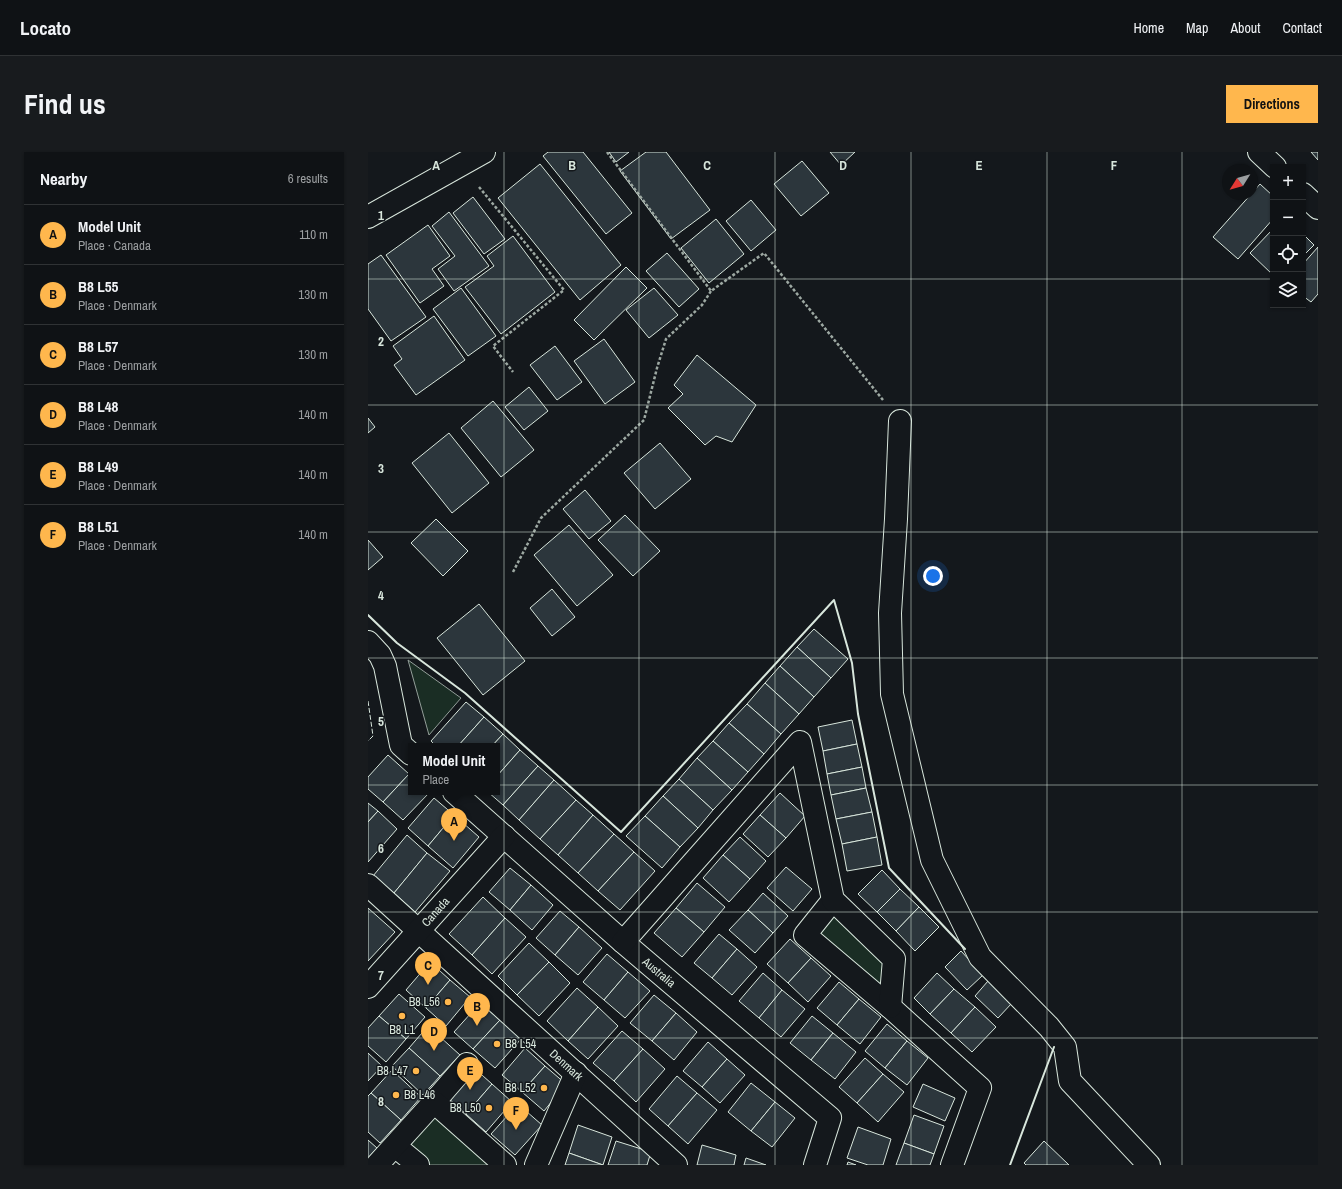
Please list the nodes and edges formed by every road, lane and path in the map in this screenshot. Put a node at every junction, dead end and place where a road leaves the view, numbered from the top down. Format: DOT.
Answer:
graph roads {
  1 [pos="484,152"];
  2 [pos="607,152"];
  3 [pos="1259,152"];
  4 [pos="1272,164"];
  5 [pos="461,166"];
  6 [pos="1306,197"];
  7 [pos="1318,208"];
  8 [pos="368,217"];
  9 [pos="711,291"];
  10 [pos="513,372"];
  11 [pos="900,421"];
  12 [pos="514,572"];
  13 [pos="368,642"];
  14 [pos="368,657"];
  15 [pos="387,677"];
  16 [pos="408,751"];
  17 [pos="457,795"];
  18 [pos="504,836"];
  19 [pos="368,885"];
  20 [pos="833,900"];
  21 [pos="419,930"];
  22 [pos="623,942"];
  23 [pos="368,987"];
  24 [pos="890,1007"];
  25 [pos="467,1064"];
  26 [pos="576,1073"];
  27 [pos="434,1102"];
  28 [pos="394,1146"];
  29 [pos="377,1165"];
  30 [pos="418,1165"];
  31 [pos="505,1165"];
  32 [pos="536,1165"];
  33 [pos="676,1165"];
  34 [pos="815,1165"];
  35 [pos="952,1165"];
  36 [pos="1149,1165"];
  1 -- 5 [label="street"];
  2 -- 9 [label="path"];
  3 -- 4 [label="street"];
  5 -- 8 [label="street"];
  5 -- 10 [label="path"];
  6 -- 7 [label="street"];
  9 -- 11 [label="path"];
  9 -- 12 [label="path"];
  11 -- 36 [label="street"];
  13 -- 15 [label="street"];
  14 -- 15 [label="street"];
  15 -- 16 [label="street"];
  17 -- 18 [label="street, Australia"];
  18 -- 21 [label="street, Canada"];
  18 -- 22 [label="street, Australia"];
  19 -- 21 [label="street, Denmark"];
  20 -- 22 [label="street"];
  20 -- 24 [label="street"];
  20 -- 24 [label="street"];
  21 -- 23 [label="street, Canada"];
  21 -- 26 [label="street, Denmark"];
  22 -- 34 [label="street, Australia"];
  24 -- 35 [label="street"];
  25 -- 27 [label="street"];
  26 -- 32 [label="street"];
  26 -- 33 [label="street, Denmark"];
  27 -- 28 [label="street"];
  27 -- 31 [label="street"];
  28 -- 29 [label="street"];
  28 -- 30 [label="street"];
}
